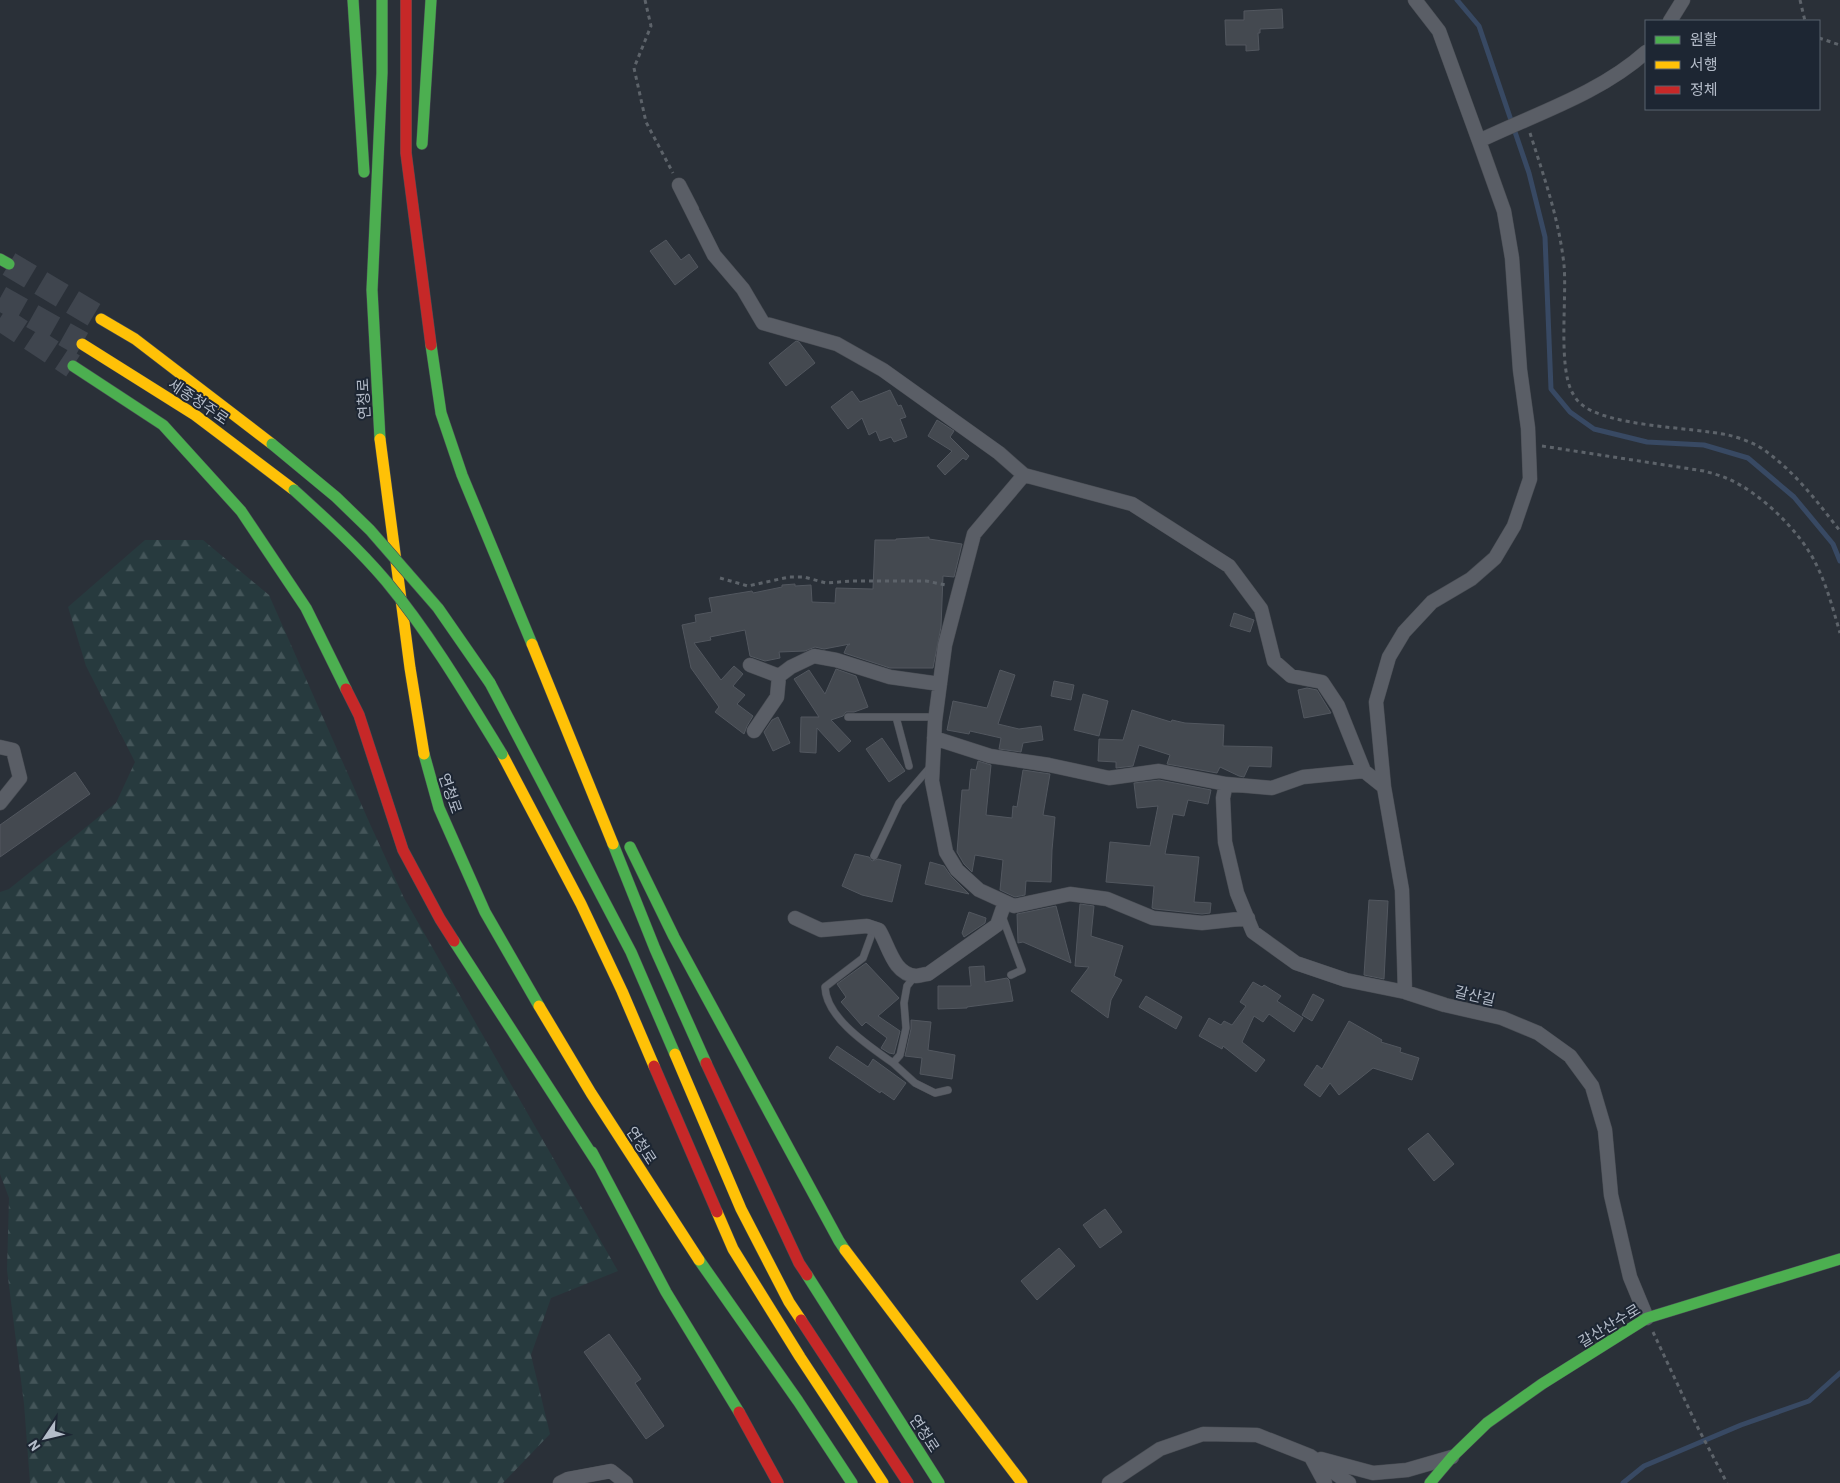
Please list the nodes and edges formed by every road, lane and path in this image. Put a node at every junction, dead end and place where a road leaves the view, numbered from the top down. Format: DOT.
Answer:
graph roads {
  1 [pos="353,0"];
  2 [pos="382,0"];
  3 [pos="406,0"];
  4 [pos="431,0"];
  5 [pos="645,0"];
  6 [pos="1415,0"];
  7 [pos="1800,0"];
  8 [pos="1805,20"];
  9 [pos="1820,38"];
  10 [pos="1840,45"];
  11 [pos="1645,53"];
  12 [pos="1526,119"];
  13 [pos="1483,139"];
  14 [pos="422,158"];
  15 [pos="679,184"];
  16 [pos="422,188"];
  17 [pos="692,210"];
  18 [pos="420,266"];
  19 [pos="372,290"];
  20 [pos="101,318"];
  21 [pos="82,344"];
  22 [pos="73,366"];
  23 [pos="1528,444"];
  24 [pos="1024,475"];
  25 [pos="1840,531"];
  26 [pos="720,578"];
  27 [pos="959,588"];
  28 [pos="1840,633"];
  29 [pos="538,659"];
  30 [pos="750,664"];
  31 [pos="779,676"];
  32 [pos="940,684"];
  33 [pos="848,717"];
  34 [pos="936,717"];
  35 [pos="896,718"];
  36 [pos="754,731"];
  37 [pos="934,738"];
  38 [pos="0,747"];
  39 [pos="933,764"];
  40 [pos="908,766"];
  41 [pos="1364,771"];
  42 [pos="1226,784"];
  43 [pos="1384,787"];
  44 [pos="0,803"];
  45 [pos="439,808"];
  46 [pos="612,811"];
  47 [pos="626,838"];
  48 [pos="874,856"];
  49 [pos="1003,908"];
  50 [pos="795,918"];
  51 [pos="1248,918"];
  52 [pos="874,928"];
  53 [pos="491,947"];
  54 [pos="1011,975"];
  55 [pos="916,976"];
  56 [pos="1405,992"];
  57 [pos="893,1063"];
  58 [pos="551,1069"];
  59 [pos="948,1090"];
  60 [pos="600,1167"];
  61 [pos="1840,1260"];
  62 [pos="1647,1318"];
  63 [pos="1658,1342"];
  64 [pos="1310,1456"];
  65 [pos="1452,1457"];
  66 [pos="1025,1482"];
  67 [pos="560,1483"];
  68 [pos="626,1483"];
  69 [pos="778,1483"];
  70 [pos="852,1483"];
  71 [pos="883,1483"];
  72 [pos="908,1483"];
  73 [pos="940,1483"];
  74 [pos="1109,1483"];
  75 [pos="1325,1483"];
  76 [pos="1349,1483"];
  77 [pos="1430,1483"];
  78 [pos="1727,1483"];
  1 -- 19 [label="main road"];
  2 -- 19 [label="main road, 연청로"];
  3 -- 18 [label="main road, 연청로"];
  4 -- 14 [label="main road"];
  5 -- 15 [label="path"];
  6 -- 13 [label="street"];
  7 -- 8 [label="path"];
  9 -- 10 [label="path"];
  11 -- 12 [label="street"];
  12 -- 13 [label="street"];
  12 -- 25 [label="path"];
  13 -- 23 [label="street"];
  15 -- 17 [label="street"];
  15 -- 24 [label="street"];
  16 -- 18 [label="main road"];
  18 -- 29 [label="main road, 연청로"];
  19 -- 45 [label="main road, 연청로"];
  20 -- 72 [label="main road, 세종청주로, bridge"];
  21 -- 71 [label="main road, 세종청주로, bridge"];
  22 -- 60 [label="main road"];
  23 -- 28 [label="path"];
  23 -- 43 [label="street"];
  24 -- 27 [label="street"];
  24 -- 41 [label="street"];
  26 -- 27 [label="path"];
  27 -- 32 [label="street"];
  29 -- 46 [label="main road"];
  29 -- 73 [label="main road, 연청로"];
  30 -- 31 [label="street"];
  31 -- 32 [label="street"];
  31 -- 36 [label="street"];
  32 -- 34 [label="street"];
  33 -- 35 [label="lane"];
  34 -- 35 [label="lane"];
  34 -- 37 [label="street"];
  35 -- 40 [label="lane"];
  37 -- 39 [label="street"];
  37 -- 42 [label="street"];
  38 -- 44 [label="street"];
  39 -- 48 [label="lane"];
  39 -- 49 [label="street"];
  41 -- 42 [label="street"];
  41 -- 43 [label="street"];
  42 -- 51 [label="street, 갈산길"];
  43 -- 56 [label="street"];
  45 -- 53 [label="main road"];
  45 -- 70 [label="main road, 연청로"];
  47 -- 66 [label="main road"];
  49 -- 51 [label="street"];
  49 -- 54 [label="lane"];
  49 -- 55 [label="street"];
  50 -- 52 [label="street"];
  51 -- 56 [label="street, 갈산길"];
  52 -- 55 [label="street"];
  52 -- 57 [label="lane"];
  55 -- 57 [label="lane"];
  56 -- 62 [label="street, 갈산길"];
  57 -- 59 [label="lane"];
  58 -- 60 [label="main road"];
  60 -- 69 [label="main road"];
  61 -- 62 [label="main road, 갈산산수로"];
  62 -- 65 [label="main road, 갈산산수로"];
  63 -- 78 [label="path"];
  64 -- 65 [label="street"];
  64 -- 74 [label="street"];
  64 -- 75 [label="street"];
  64 -- 76 [label="street"];
  65 -- 77 [label="main road, 갈산산수로"];
  67 -- 68 [label="street"];
}
